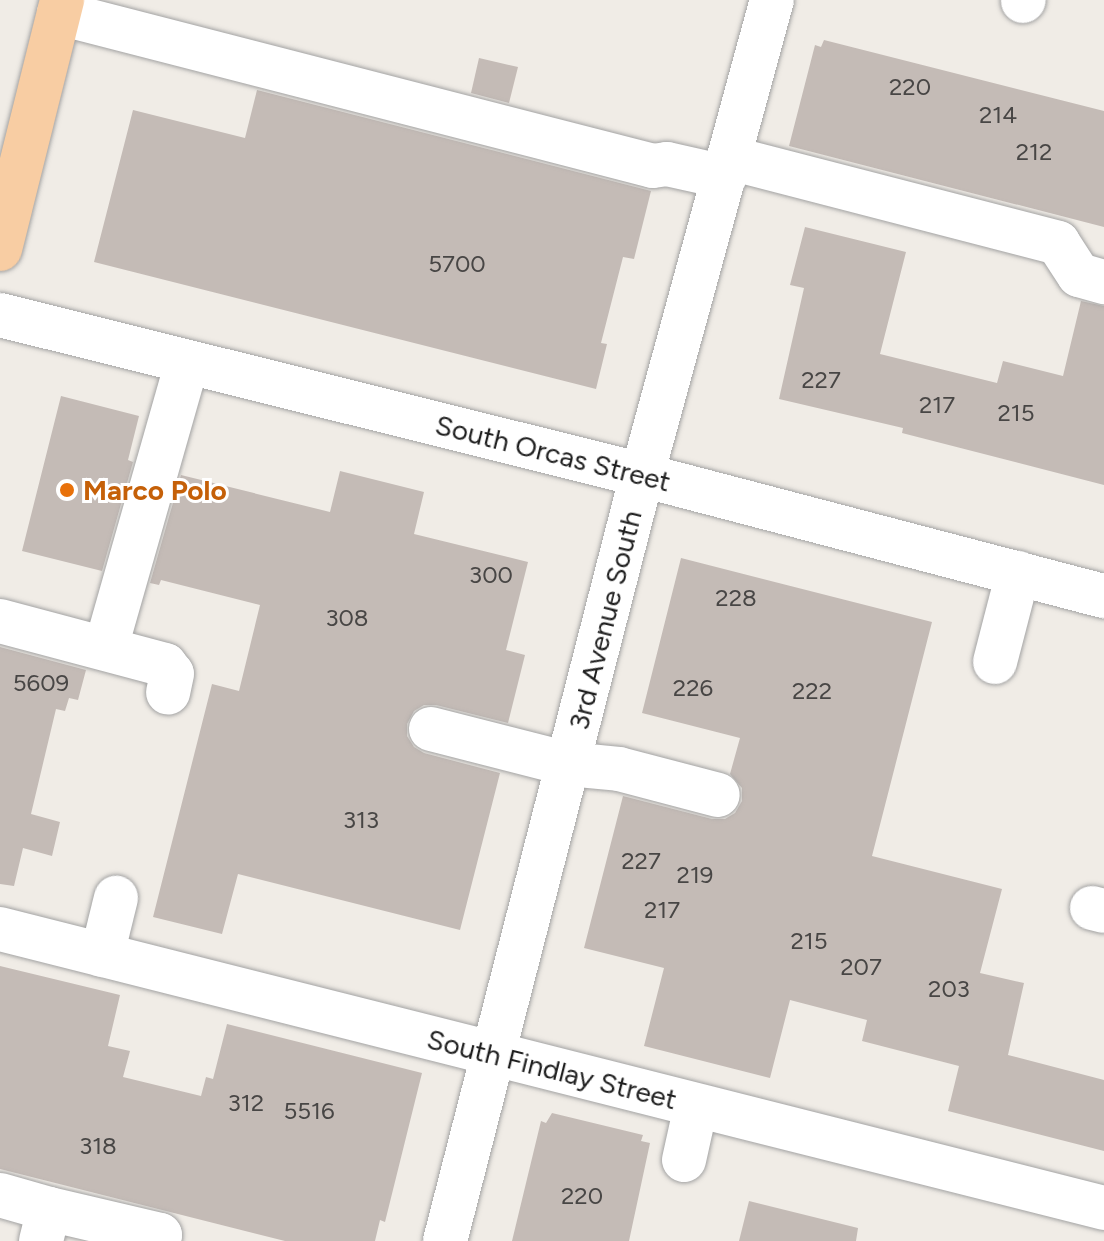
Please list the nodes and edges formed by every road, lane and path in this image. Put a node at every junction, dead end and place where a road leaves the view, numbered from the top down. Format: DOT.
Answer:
graph roads {
  1 [pos="772,0"];
  2 [pos="60,6"];
  3 [pos="727,168"];
  4 [pos="0,249"];
  5 [pos="1104,282"];
  6 [pos="0,315"];
  7 [pos="187,362"];
  8 [pos="642,475"];
  9 [pos="1018,573"];
  10 [pos="1104,596"];
  11 [pos="0,621"];
  12 [pos="106,647"];
  13 [pos="995,662"];
  14 [pos="168,693"];
  15 [pos="431,729"];
  16 [pos="568,764"];
  17 [pos="718,795"];
  18 [pos="116,898"];
  19 [pos="0,929"];
  20 [pos="102,955"];
  21 [pos="494,1055"];
  22 [pos="696,1106"];
  23 [pos="684,1160"];
  24 [pos="0,1195"];
  25 [pos="1104,1208"];
  26 [pos="45,1225"];
  27 [pos="166,1239"];
  28 [pos="445,1241"];
  1 -- 3 [label="street, 3rd Avenue South"];
  2 -- 3 [label="street"];
  2 -- 4 [label="main road"];
  3 -- 5 [label="street"];
  3 -- 8 [label="street, 3rd Avenue South"];
  6 -- 7 [label="street, South Orcas Street"];
  7 -- 8 [label="street, South Orcas Street"];
  7 -- 12 [label="street"];
  8 -- 9 [label="street, South Orcas Street"];
  8 -- 16 [label="street, 3rd Avenue South"];
  9 -- 10 [label="street, South Orcas Street"];
  9 -- 13 [label="street"];
  11 -- 12 [label="street"];
  12 -- 14 [label="street"];
  15 -- 16 [label="street"];
  16 -- 17 [label="street"];
  16 -- 21 [label="street, 3rd Avenue South"];
  18 -- 20 [label="street"];
  19 -- 20 [label="street, South Findlay Street"];
  20 -- 21 [label="street, South Findlay Street"];
  21 -- 22 [label="street, South Findlay Street"];
  21 -- 28 [label="street, 3rd Avenue South"];
  22 -- 23 [label="street"];
  22 -- 25 [label="street, South Findlay Street"];
  24 -- 26 [label="street"];
  26 -- 27 [label="street"];
}
